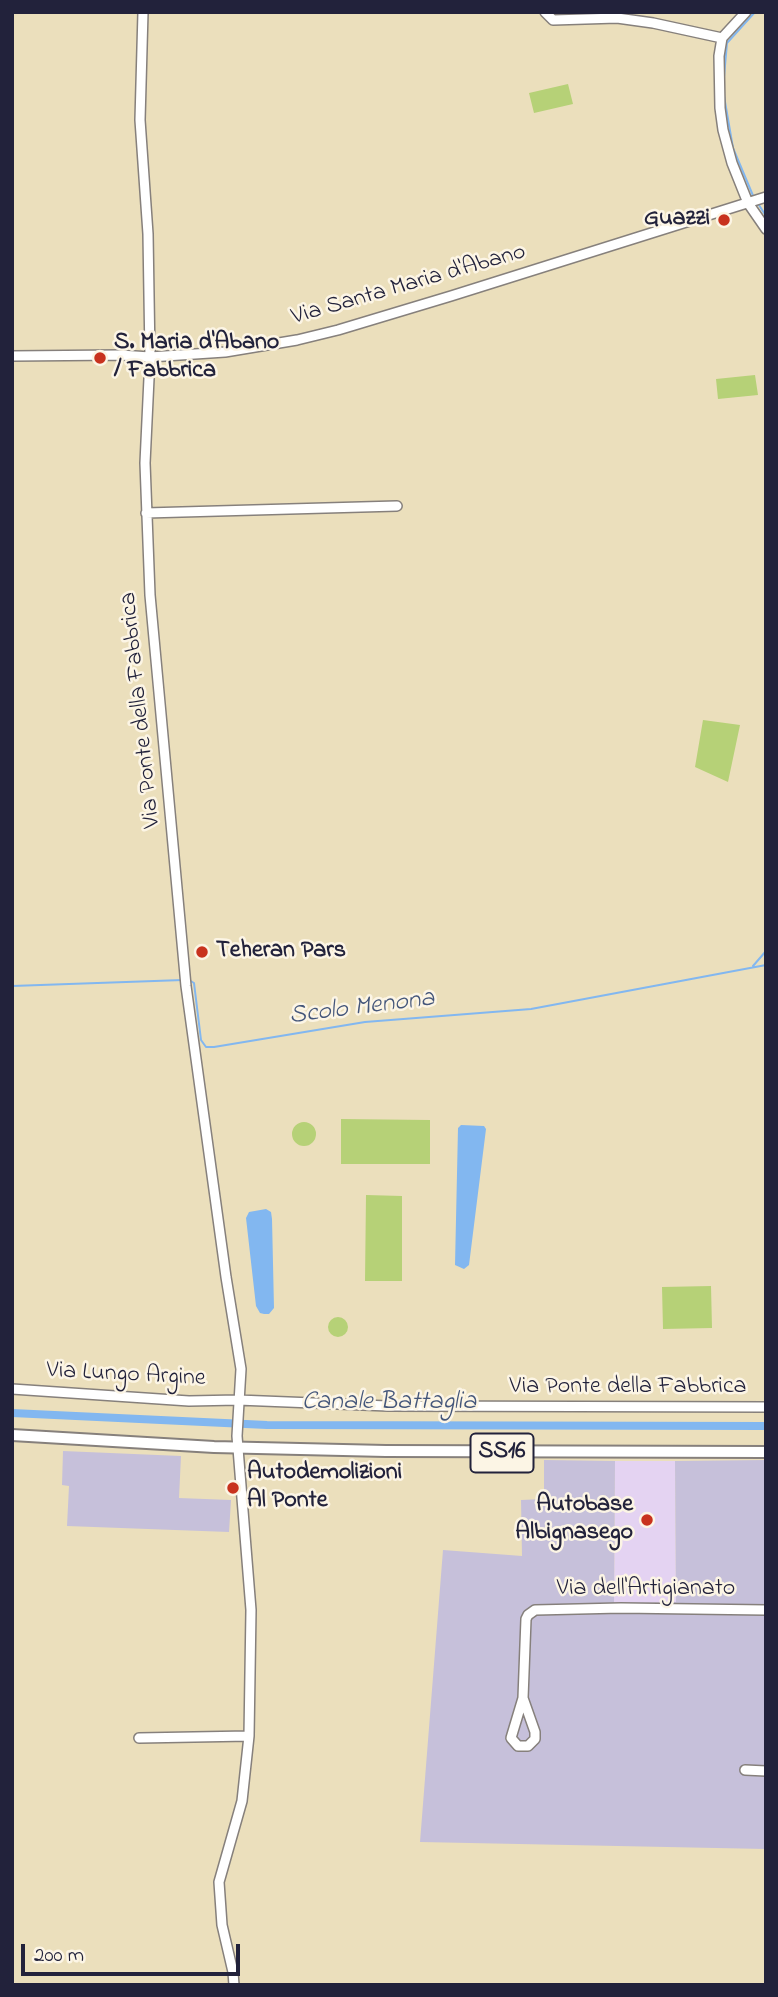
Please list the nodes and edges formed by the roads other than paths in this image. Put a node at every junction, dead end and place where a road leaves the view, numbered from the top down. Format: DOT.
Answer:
graph roads {
  1 [pos="142,12"];
  2 [pos="545,12"];
  3 [pos="746,12"];
  4 [pos="722,38"];
  5 [pos="756,200"];
  6 [pos="766,229"];
  7 [pos="12,356"];
  8 [pos="150,357"];
  9 [pos="397,506"];
  10 [pos="146,513"];
  11 [pos="12,1389"];
  12 [pos="238,1402"];
  13 [pos="766,1407"];
  14 [pos="12,1434"];
  15 [pos="237,1442"];
  16 [pos="766,1452"];
  17 [pos="766,1610"];
  18 [pos="523,1698"];
  19 [pos="249,1736"];
  20 [pos="139,1738"];
  21 [pos="745,1770"];
  22 [pos="766,1771"];
  23 [pos="234,1985"];
  1 -- 8 [label="street, Via Ponte della Fabbrica"];
  2 -- 4 [label="street"];
  3 -- 4 [label="street"];
  4 -- 5 [label="street"];
  5 -- 6 [label="street"];
  5 -- 8 [label="street, Via Santa Maria d'Abano"];
  7 -- 8 [label="street, Via Santa Maria d'Abano"];
  8 -- 10 [label="street, Via Ponte della Fabbrica"];
  9 -- 10 [label="street"];
  10 -- 12 [label="street, Via Ponte della Fabbrica"];
  11 -- 12 [label="street, Via Lungo Argine"];
  12 -- 13 [label="street, Via Ponte della Fabbrica"];
  12 -- 15 [label="street, Via Ponte della Fabbrica"];
  14 -- 15 [label="main road, SS16"];
  15 -- 16 [label="main road, SS16"];
  15 -- 19 [label="street, Via Ponte della Fabbrica"];
  17 -- 18 [label="street, Via dell'Artigianato"];
  18 -- 18 [label="street"];
  19 -- 20 [label="street"];
  19 -- 23 [label="street, Via Ponte della Fabbrica"];
  21 -- 22 [label="street"];
}
